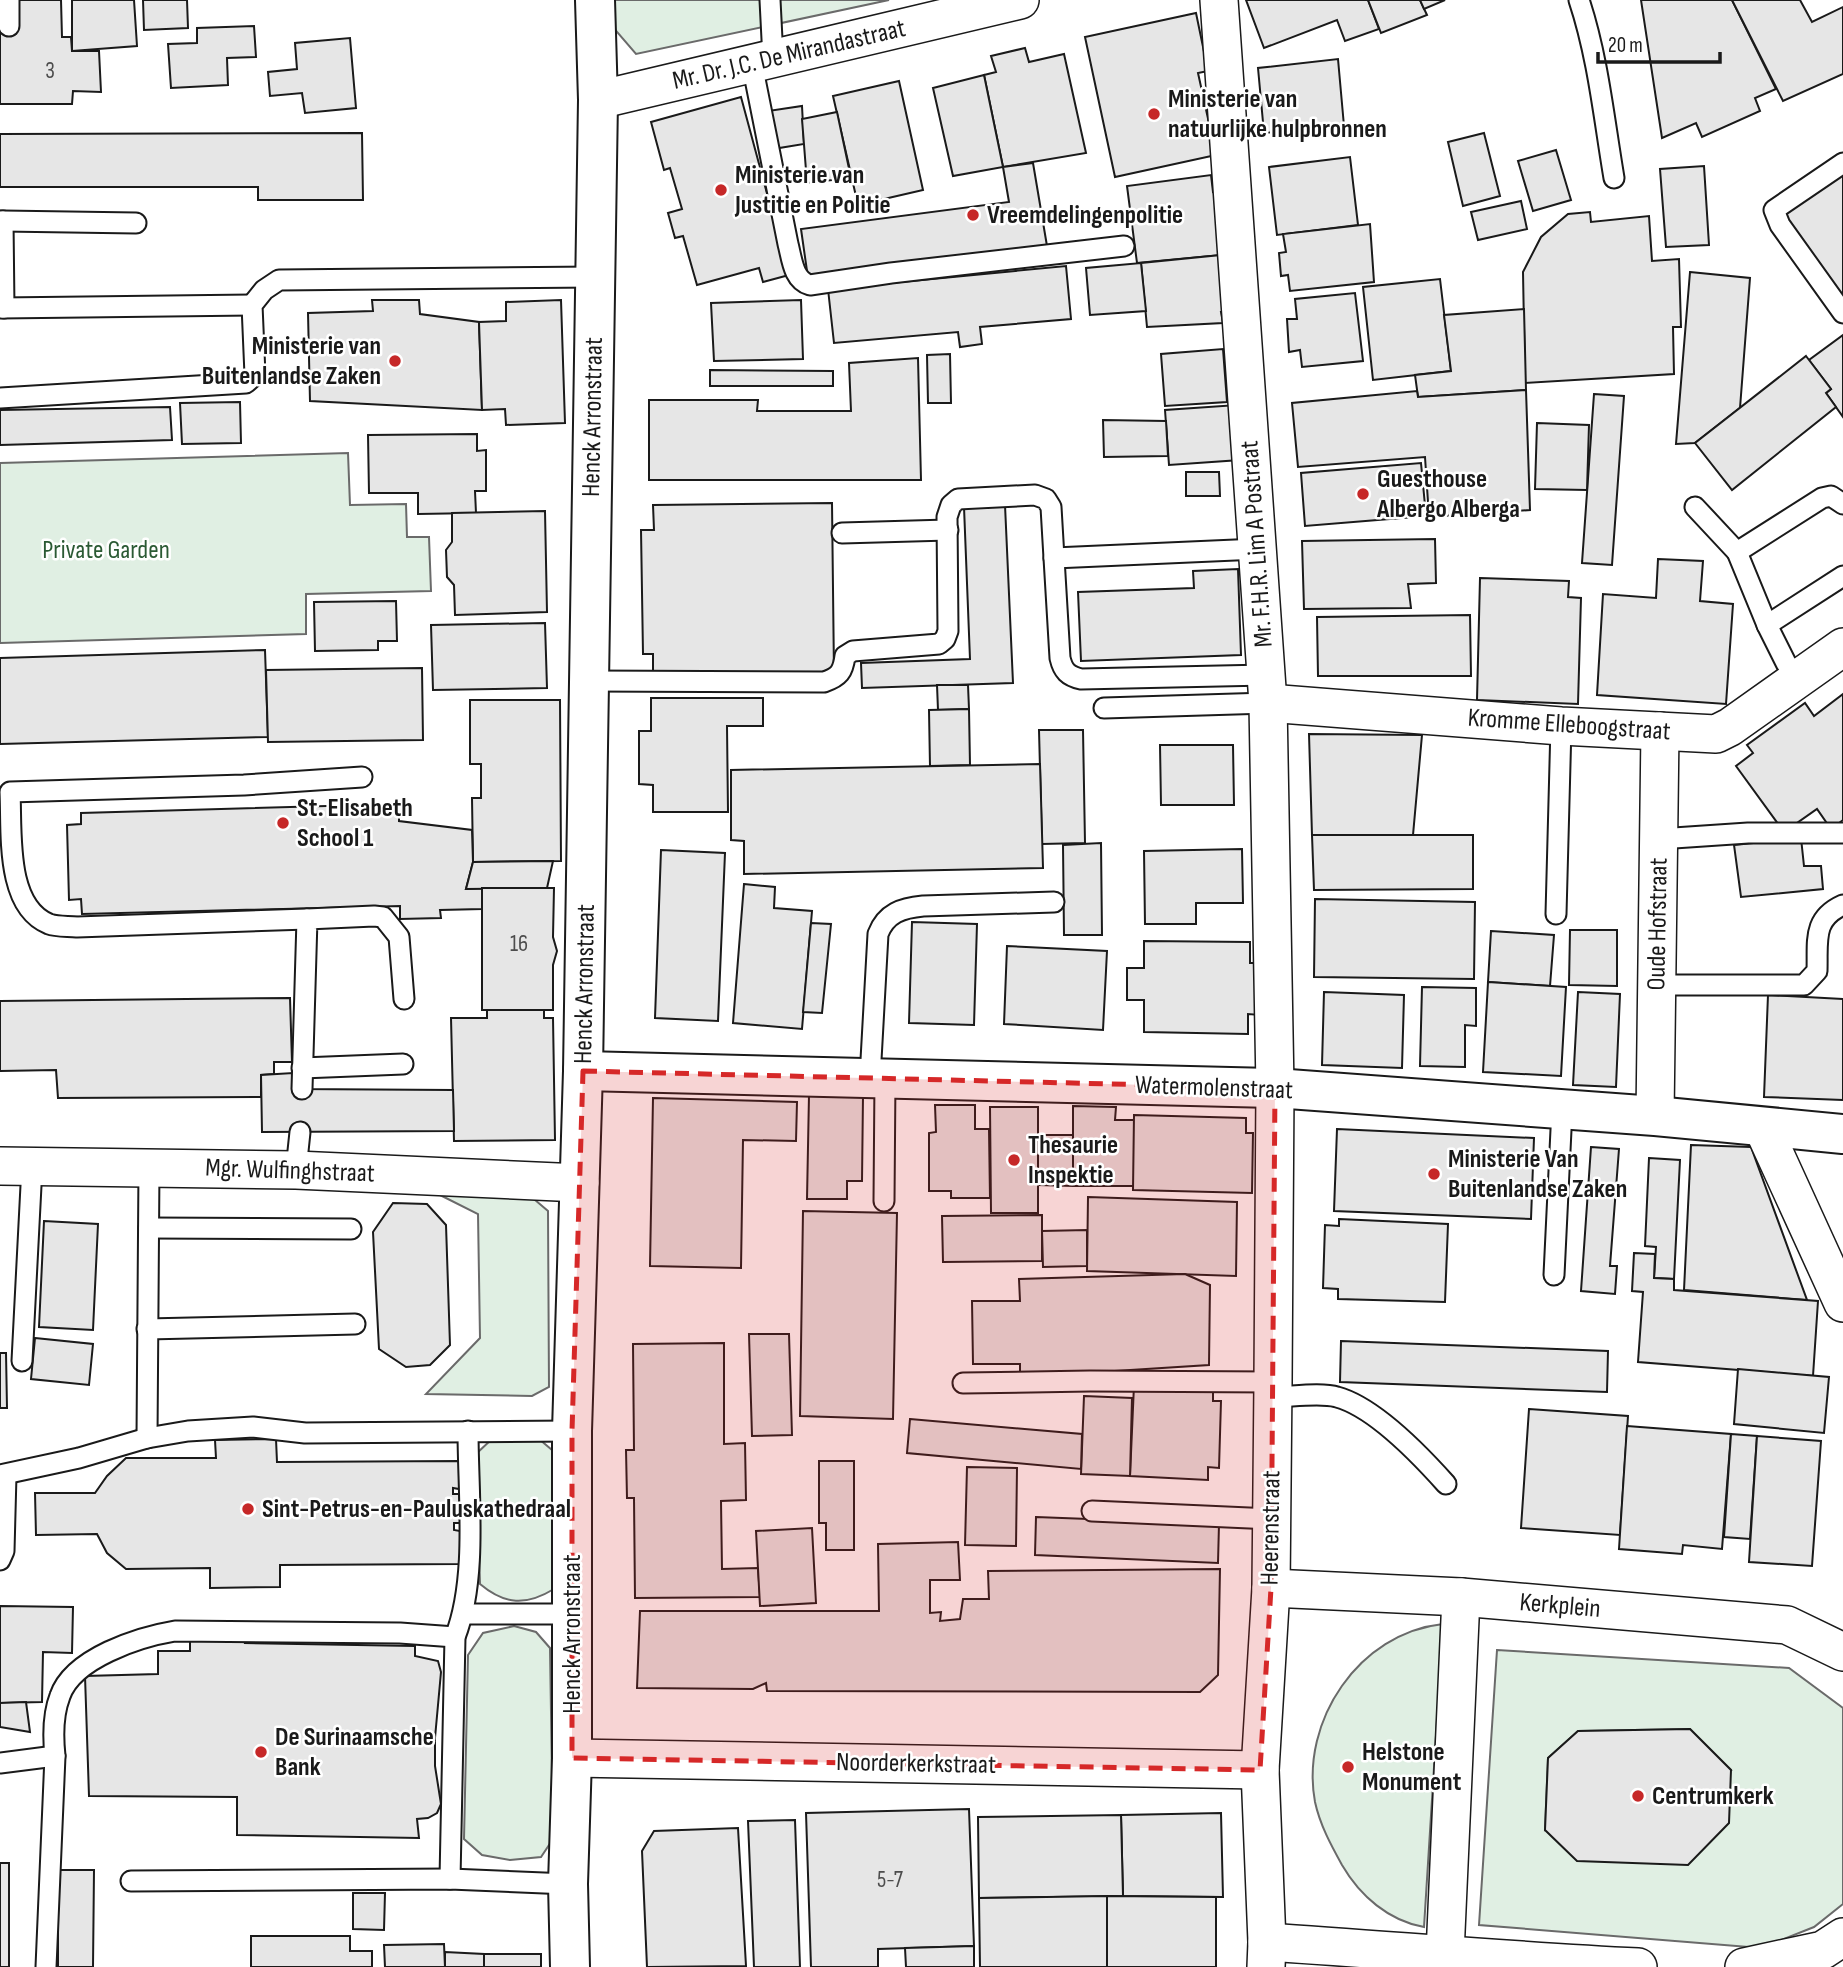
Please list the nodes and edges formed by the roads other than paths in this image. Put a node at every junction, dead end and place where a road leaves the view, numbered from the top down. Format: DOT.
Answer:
graph roads {
  1 [pos="9,0"];
  2 [pos="595,0"];
  3 [pos="770,0"];
  4 [pos="1020,0"];
  5 [pos="1219,0"];
  6 [pos="1579,0"];
  7 [pos="9,26"];
  8 [pos="762,62"];
  9 [pos="598,100"];
  10 [pos="1843,163"];
  11 [pos="1614,178"];
  12 [pos="2,221"];
  13 [pos="136,223"];
  14 [pos="1124,246"];
  15 [pos="595,277"];
  16 [pos="252,305"];
  17 [pos="2,308"];
  18 [pos="1843,313"];
  19 [pos="0,398"];
  20 [pos="1843,504"];
  21 [pos="1695,507"];
  22 [pos="948,530"];
  23 [pos="842,533"];
  24 [pos="1258,549"];
  25 [pos="1737,552"];
  26 [pos="1054,558"];
  27 [pos="1843,576"];
  28 [pos="1767,625"];
  29 [pos="1843,646"];
  30 [pos="1798,679"];
  31 [pos="589,681"];
  32 [pos="1267,689"];
  33 [pos="1104,708"];
  34 [pos="1562,726"];
  35 [pos="1660,731"];
  36 [pos="362,777"];
  37 [pos="5,792"];
  38 [pos="1843,833"];
  39 [pos="1659,839"];
  40 [pos="1054,902"];
  41 [pos="1843,905"];
  42 [pos="1556,914"];
  43 [pos="307,919"];
  44 [pos="1657,985"];
  45 [pos="404,999"];
  46 [pos="403,1064"];
  47 [pos="302,1068"];
  48 [pos="583,1071"];
  49 [pos="877,1078"];
  50 [pos="1275,1088"];
  51 [pos="302,1089"];
  52 [pos="1562,1109"];
  53 [pos="1655,1116"];
  54 [pos="1763,1128"];
  55 [pos="300,1132"];
  56 [pos="1843,1134"];
  57 [pos="16,1166"];
  58 [pos="149,1168"];
  59 [pos="296,1170"];
  60 [pos="580,1183"];
  61 [pos="884,1201"];
  62 [pos="149,1228"];
  63 [pos="351,1229"];
  64 [pos="1555,1275"];
  65 [pos="1843,1303"];
  66 [pos="355,1324"];
  67 [pos="147,1329"];
  68 [pos="22,1361"];
  69 [pos="963,1383"];
  70 [pos="1273,1390"];
  71 [pos="468,1431"];
  72 [pos="572,1431"];
  73 [pos="147,1437"];
  74 [pos="3,1475"];
  75 [pos="1446,1484"];
  76 [pos="1092,1511"];
  77 [pos="1272,1519"];
  78 [pos="0,1560"];
  79 [pos="1271,1588"];
  80 [pos="1461,1597"];
  81 [pos="463,1614"];
  82 [pos="572,1614"];
  83 [pos="455,1637"];
  84 [pos="1843,1652"];
  85 [pos="55,1756"];
  86 [pos="572,1758"];
  87 [pos="0,1763"];
  88 [pos="1260,1770"];
  89 [pos="450,1879"];
  90 [pos="131,1881"];
  91 [pos="568,1884"];
  92 [pos="1836,1945"];
  93 [pos="1445,1954"];
  94 [pos="1266,1955"];
  95 [pos="1533,1965"];
  96 [pos="46,1967"];
  97 [pos="570,1967"];
  98 [pos="1638,1967"];
  99 [pos="1744,1967"];
  1 -- 7 [label="lane"];
  2 -- 9 [label="main road, Henck Arronstraat"];
  3 -- 8 [label="lane"];
  4 -- 8 [label="street, Mr. Dr. J.C. De Mirandastraat"];
  5 -- 24 [label="street, Mr. F.H.R. Lim A Postraat"];
  6 -- 11 [label="lane"];
  8 -- 9 [label="street, Mr. Dr. J.C. De Mirandastraat"];
  8 -- 14 [label="lane"];
  9 -- 15 [label="main road, Henck Arronstraat"];
  10 -- 18 [label="lane"];
  12 -- 13 [label="lane"];
  12 -- 17 [label="lane"];
  15 -- 16 [label="lane"];
  15 -- 31 [label="main road, Henck Arronstraat"];
  16 -- 17 [label="lane"];
  16 -- 19 [label="lane"];
  20 -- 25 [label="lane"];
  21 -- 25 [label="lane"];
  22 -- 23 [label="lane"];
  22 -- 26 [label="lane"];
  22 -- 31 [label="lane"];
  24 -- 26 [label="lane"];
  24 -- 32 [label="street, Mr. F.H.R. Lim A Postraat"];
  25 -- 28 [label="lane"];
  26 -- 32 [label="lane"];
  27 -- 28 [label="lane"];
  28 -- 30 [label="lane"];
  29 -- 30 [label="street, Kromme Elleboogstraat"];
  30 -- 35 [label="street, Kromme Elleboogstraat"];
  31 -- 48 [label="main road, Henck Arronstraat"];
  32 -- 33 [label="lane"];
  32 -- 34 [label="street, Kromme Elleboogstraat"];
  32 -- 50 [label="street, Mr. F.H.R. Lim A Postraat"];
  34 -- 35 [label="street, Kromme Elleboogstraat"];
  34 -- 42 [label="lane"];
  35 -- 39 [label="street, Oude Hofstraat"];
  36 -- 37 [label="lane"];
  37 -- 43 [label="lane"];
  38 -- 39 [label="lane"];
  39 -- 44 [label="street, Oude Hofstraat"];
  40 -- 49 [label="lane"];
  41 -- 44 [label="lane"];
  43 -- 45 [label="lane"];
  43 -- 47 [label="lane"];
  44 -- 53 [label="street, Oude Hofstraat"];
  46 -- 47 [label="lane"];
  47 -- 51 [label="lane"];
  48 -- 49 [label="main road, Watermolenstraat"];
  48 -- 60 [label="main road, Henck Arronstraat"];
  49 -- 50 [label="main road, Watermolenstraat"];
  49 -- 61 [label="lane"];
  50 -- 52 [label="main road, Watermolenstraat"];
  50 -- 70 [label="street, Heerenstraat"];
  52 -- 53 [label="main road, Watermolenstraat"];
  52 -- 64 [label="lane"];
  53 -- 54 [label="main road, Watermolenstraat"];
  54 -- 56 [label="main road, Watermolenstraat"];
  54 -- 65 [label="street"];
  55 -- 59 [label="lane"];
  57 -- 58 [label="street, Mgr. Wulfinghstraat"];
  57 -- 68 [label="lane"];
  58 -- 59 [label="street, Mgr. Wulfinghstraat"];
  58 -- 62 [label="lane"];
  59 -- 60 [label="street, Mgr. Wulfinghstraat"];
  60 -- 72 [label="main road, Henck Arronstraat"];
  62 -- 63 [label="lane"];
  62 -- 67 [label="lane"];
  66 -- 67 [label="lane"];
  67 -- 73 [label="lane"];
  69 -- 70 [label="lane"];
  70 -- 75 [label="lane"];
  70 -- 77 [label="street, Heerenstraat"];
  71 -- 72 [label="lane"];
  71 -- 73 [label="lane"];
  71 -- 81 [label="lane"];
  72 -- 82 [label="main road, Henck Arronstraat"];
  73 -- 74 [label="lane"];
  74 -- 78 [label="lane"];
  76 -- 77 [label="lane"];
  77 -- 79 [label="street, Heerenstraat"];
  79 -- 80 [label="street, Kerkplein"];
  79 -- 88 [label="street, Heerenstraat"];
  80 -- 84 [label="street, Kerkplein"];
  80 -- 93 [label="street"];
  81 -- 82 [label="lane"];
  81 -- 83 [label="lane"];
  82 -- 86 [label="main road, Henck Arronstraat"];
  83 -- 85 [label="lane"];
  83 -- 89 [label="lane"];
  85 -- 87 [label="lane"];
  85 -- 96 [label="lane"];
  86 -- 88 [label="street, Noorderkerkstraat"];
  86 -- 91 [label="main road, Henck Arronstraat"];
  88 -- 94 [label="street, Heerenstraat"];
  89 -- 90 [label="lane"];
  89 -- 91 [label="lane"];
  91 -- 97 [label="main road, Henck Arronstraat"];
  92 -- 99 [label="street"];
  93 -- 94 [label="street"];
  93 -- 95 [label="street"];
  95 -- 98 [label="street"];
}
